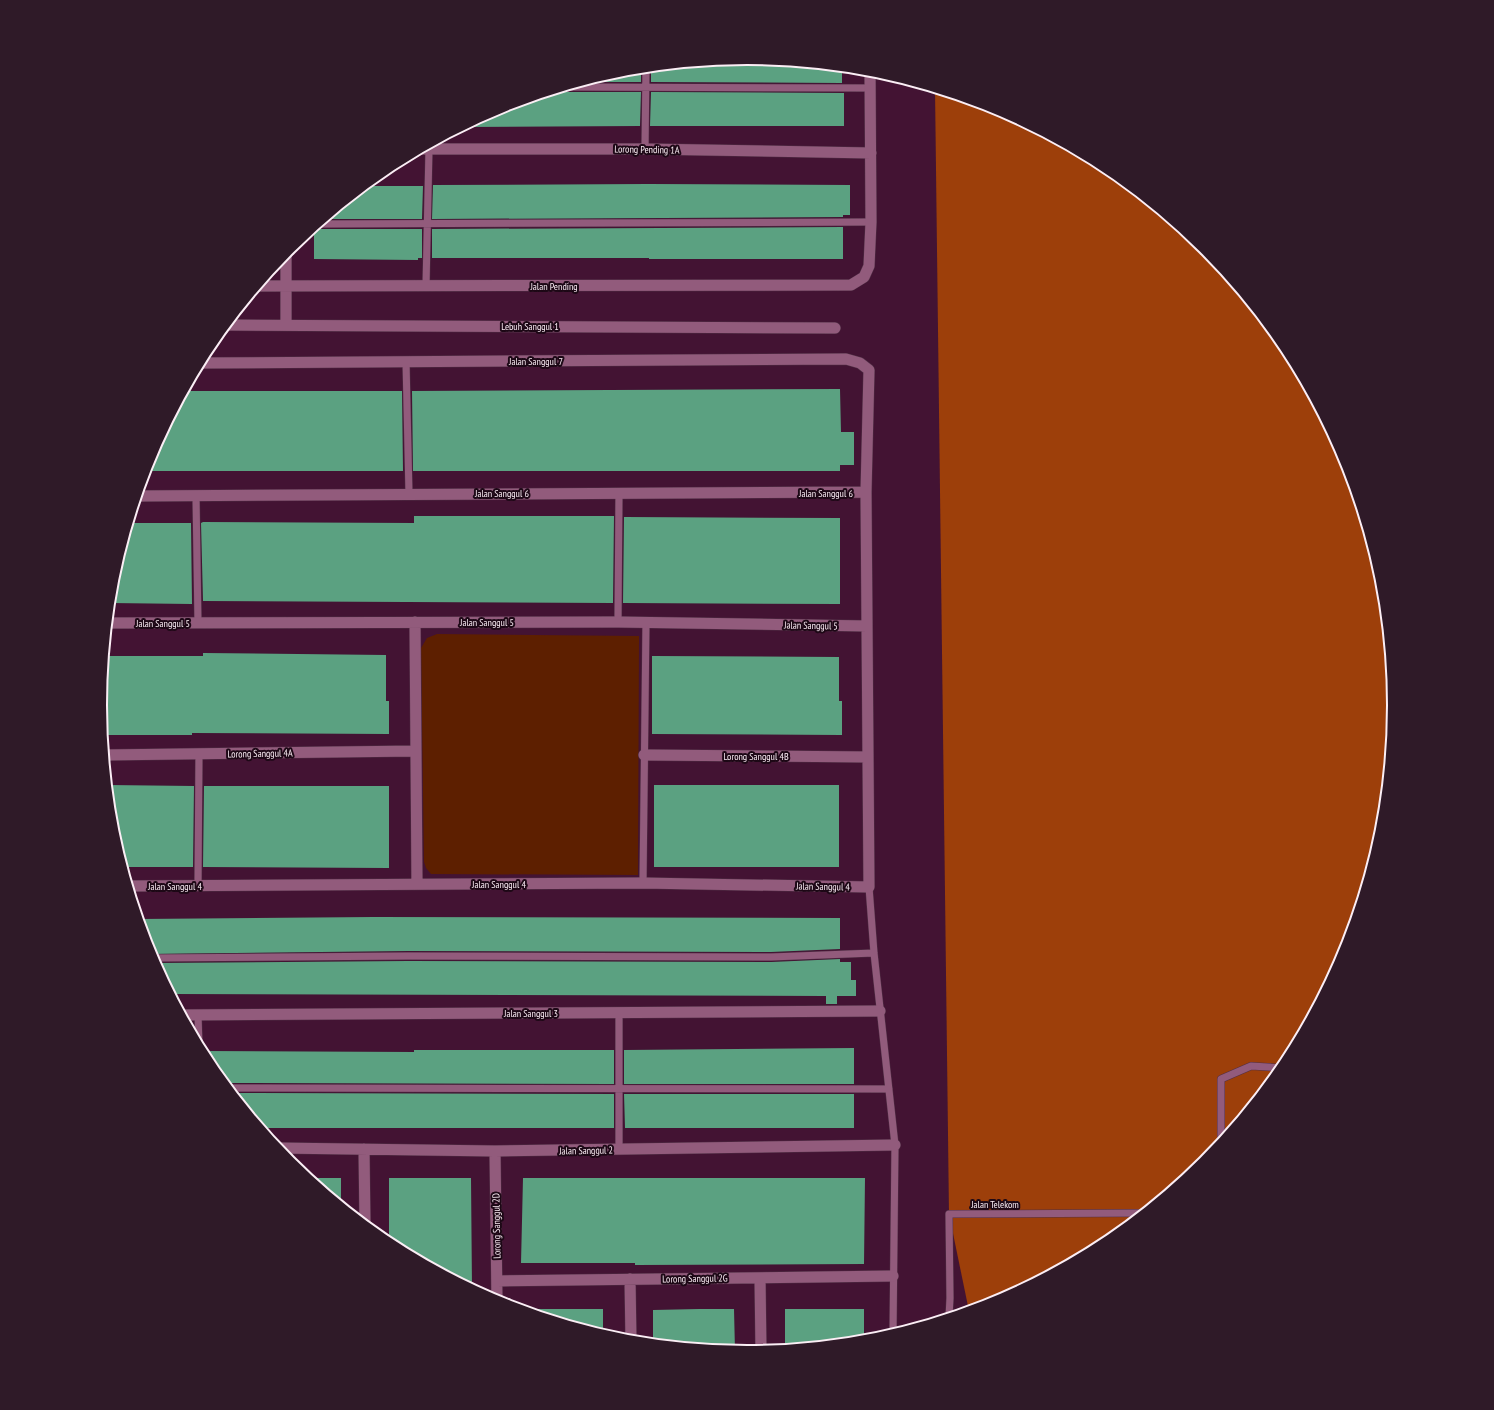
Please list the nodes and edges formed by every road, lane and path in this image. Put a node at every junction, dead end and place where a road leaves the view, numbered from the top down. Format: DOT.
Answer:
graph roads {
  1 [pos="646,73"];
  2 [pos="870,77"];
  3 [pos="581,87"];
  4 [pos="646,87"];
  5 [pos="871,88"];
  6 [pos="431,149"];
  7 [pos="645,149"];
  8 [pos="426,152"];
  9 [pos="871,152"];
  10 [pos="871,222"];
  11 [pos="325,224"];
  12 [pos="428,224"];
  13 [pos="286,261"];
  14 [pos="263,286"];
  15 [pos="286,286"];
  16 [pos="426,286"];
  17 [pos="232,325"];
  18 [pos="286,326"];
  19 [pos="834,328"];
  20 [pos="406,361"];
  21 [pos="206,363"];
  22 [pos="866,492"];
  23 [pos="619,493"];
  24 [pos="409,494"];
  25 [pos="142,496"];
  26 [pos="196,496"];
  27 [pos="415,622"];
  28 [pos="618,622"];
  29 [pos="646,622"];
  30 [pos="112,623"];
  31 [pos="198,623"];
  32 [pos="867,626"];
  33 [pos="416,751"];
  34 [pos="109,754"];
  35 [pos="199,754"];
  36 [pos="644,755"];
  37 [pos="868,756"];
  38 [pos="643,883"];
  39 [pos="417,884"];
  40 [pos="134,886"];
  41 [pos="198,886"];
  42 [pos="869,887"];
  43 [pos="874,953"];
  44 [pos="160,958"];
  45 [pos="880,1011"];
  46 [pos="619,1013"];
  47 [pos="188,1015"];
  48 [pos="198,1015"];
  49 [pos="199,1034"];
  50 [pos="1274,1068"];
  51 [pos="234,1088"];
  52 [pos="619,1089"];
  53 [pos="889,1089"];
  54 [pos="1221,1135"];
  55 [pos="895,1145"];
  56 [pos="285,1148"];
  57 [pos="364,1149"];
  58 [pos="619,1149"];
  59 [pos="495,1151"];
  60 [pos="1137,1213"];
  61 [pos="365,1219"];
  62 [pos="893,1276"];
  63 [pos="760,1278"];
  64 [pos="630,1279"];
  65 [pos="497,1281"];
  66 [pos="497,1294"];
  67 [pos="949,1312"];
  68 [pos="893,1328"];
  69 [pos="631,1335"];
  70 [pos="761,1345"];
  1 -- 4 [label="lane"];
  2 -- 5 [label="street"];
  3 -- 4 [label="lane"];
  4 -- 5 [label="lane"];
  4 -- 7 [label="lane"];
  5 -- 9 [label="street"];
  6 -- 7 [label="street, Lorong Pending 1A"];
  7 -- 9 [label="street, Lorong Pending 1A"];
  8 -- 12 [label="lane"];
  9 -- 10 [label="street"];
  10 -- 12 [label="lane"];
  10 -- 16 [label="street, Jalan Pending"];
  11 -- 12 [label="lane"];
  12 -- 16 [label="lane"];
  13 -- 15 [label="street"];
  14 -- 15 [label="street, Jalan Pending"];
  15 -- 16 [label="street, Jalan Pending"];
  15 -- 18 [label="street"];
  17 -- 18 [label="street, Lebuh Sanggul 1"];
  18 -- 19 [label="street, Lebuh Sanggul 1"];
  20 -- 21 [label="street, Jalan Sanggul 7"];
  20 -- 22 [label="street, Jalan Sanggul 7"];
  20 -- 24 [label="lane"];
  22 -- 23 [label="street, Jalan Sanggul 6"];
  22 -- 32 [label="street"];
  23 -- 24 [label="street, Jalan Sanggul 6"];
  23 -- 28 [label="lane"];
  24 -- 26 [label="street, Jalan Sanggul 6"];
  25 -- 26 [label="street, Jalan Sanggul 6"];
  26 -- 31 [label="lane"];
  27 -- 28 [label="street, Jalan Sanggul 5"];
  27 -- 31 [label="street, Jalan Sanggul 5"];
  27 -- 33 [label="street"];
  28 -- 29 [label="street, Jalan Sanggul 5"];
  29 -- 32 [label="street, Jalan Sanggul 5"];
  29 -- 36 [label="lane"];
  30 -- 31 [label="street, Jalan Sanggul 5"];
  32 -- 37 [label="street"];
  33 -- 35 [label="street, Lorong Sanggul 4A"];
  33 -- 39 [label="street"];
  34 -- 35 [label="street, Lorong Sanggul 4A"];
  35 -- 41 [label="lane"];
  36 -- 37 [label="street, Lorong Sanggul 4B"];
  36 -- 38 [label="lane"];
  37 -- 42 [label="street"];
  38 -- 39 [label="street, Jalan Sanggul 4"];
  38 -- 42 [label="street, Jalan Sanggul 4"];
  39 -- 41 [label="street, Jalan Sanggul 4"];
  40 -- 41 [label="street, Jalan Sanggul 4"];
  42 -- 43 [label="lane"];
  43 -- 44 [label="lane"];
  43 -- 45 [label="lane"];
  45 -- 46 [label="street, Jalan Sanggul 3"];
  45 -- 53 [label="lane"];
  46 -- 48 [label="street, Jalan Sanggul 3"];
  46 -- 52 [label="lane"];
  47 -- 48 [label="street, Jalan Sanggul 3"];
  48 -- 49 [label="lane"];
  50 -- 54 [label="lane"];
  51 -- 52 [label="lane"];
  52 -- 53 [label="lane"];
  52 -- 58 [label="lane"];
  53 -- 55 [label="lane"];
  55 -- 58 [label="street, Jalan Sanggul 2"];
  55 -- 62 [label="lane"];
  56 -- 57 [label="street, Jalan Sanggul 2"];
  57 -- 59 [label="street, Jalan Sanggul 2"];
  57 -- 61 [label="street"];
  58 -- 59 [label="street, Jalan Sanggul 2"];
  59 -- 65 [label="street, Lorong Sanggul 2D"];
  60 -- 67 [label="lane, Jalan Telekom"];
  62 -- 63 [label="street, Lorong Sanggul 2G"];
  62 -- 68 [label="lane"];
  63 -- 64 [label="street, Lorong Sanggul 2G"];
  63 -- 70 [label="street"];
  64 -- 65 [label="street, Lorong Sanggul 2G"];
  64 -- 69 [label="street"];
  65 -- 66 [label="street, Lorong Sanggul 2D"];
}
